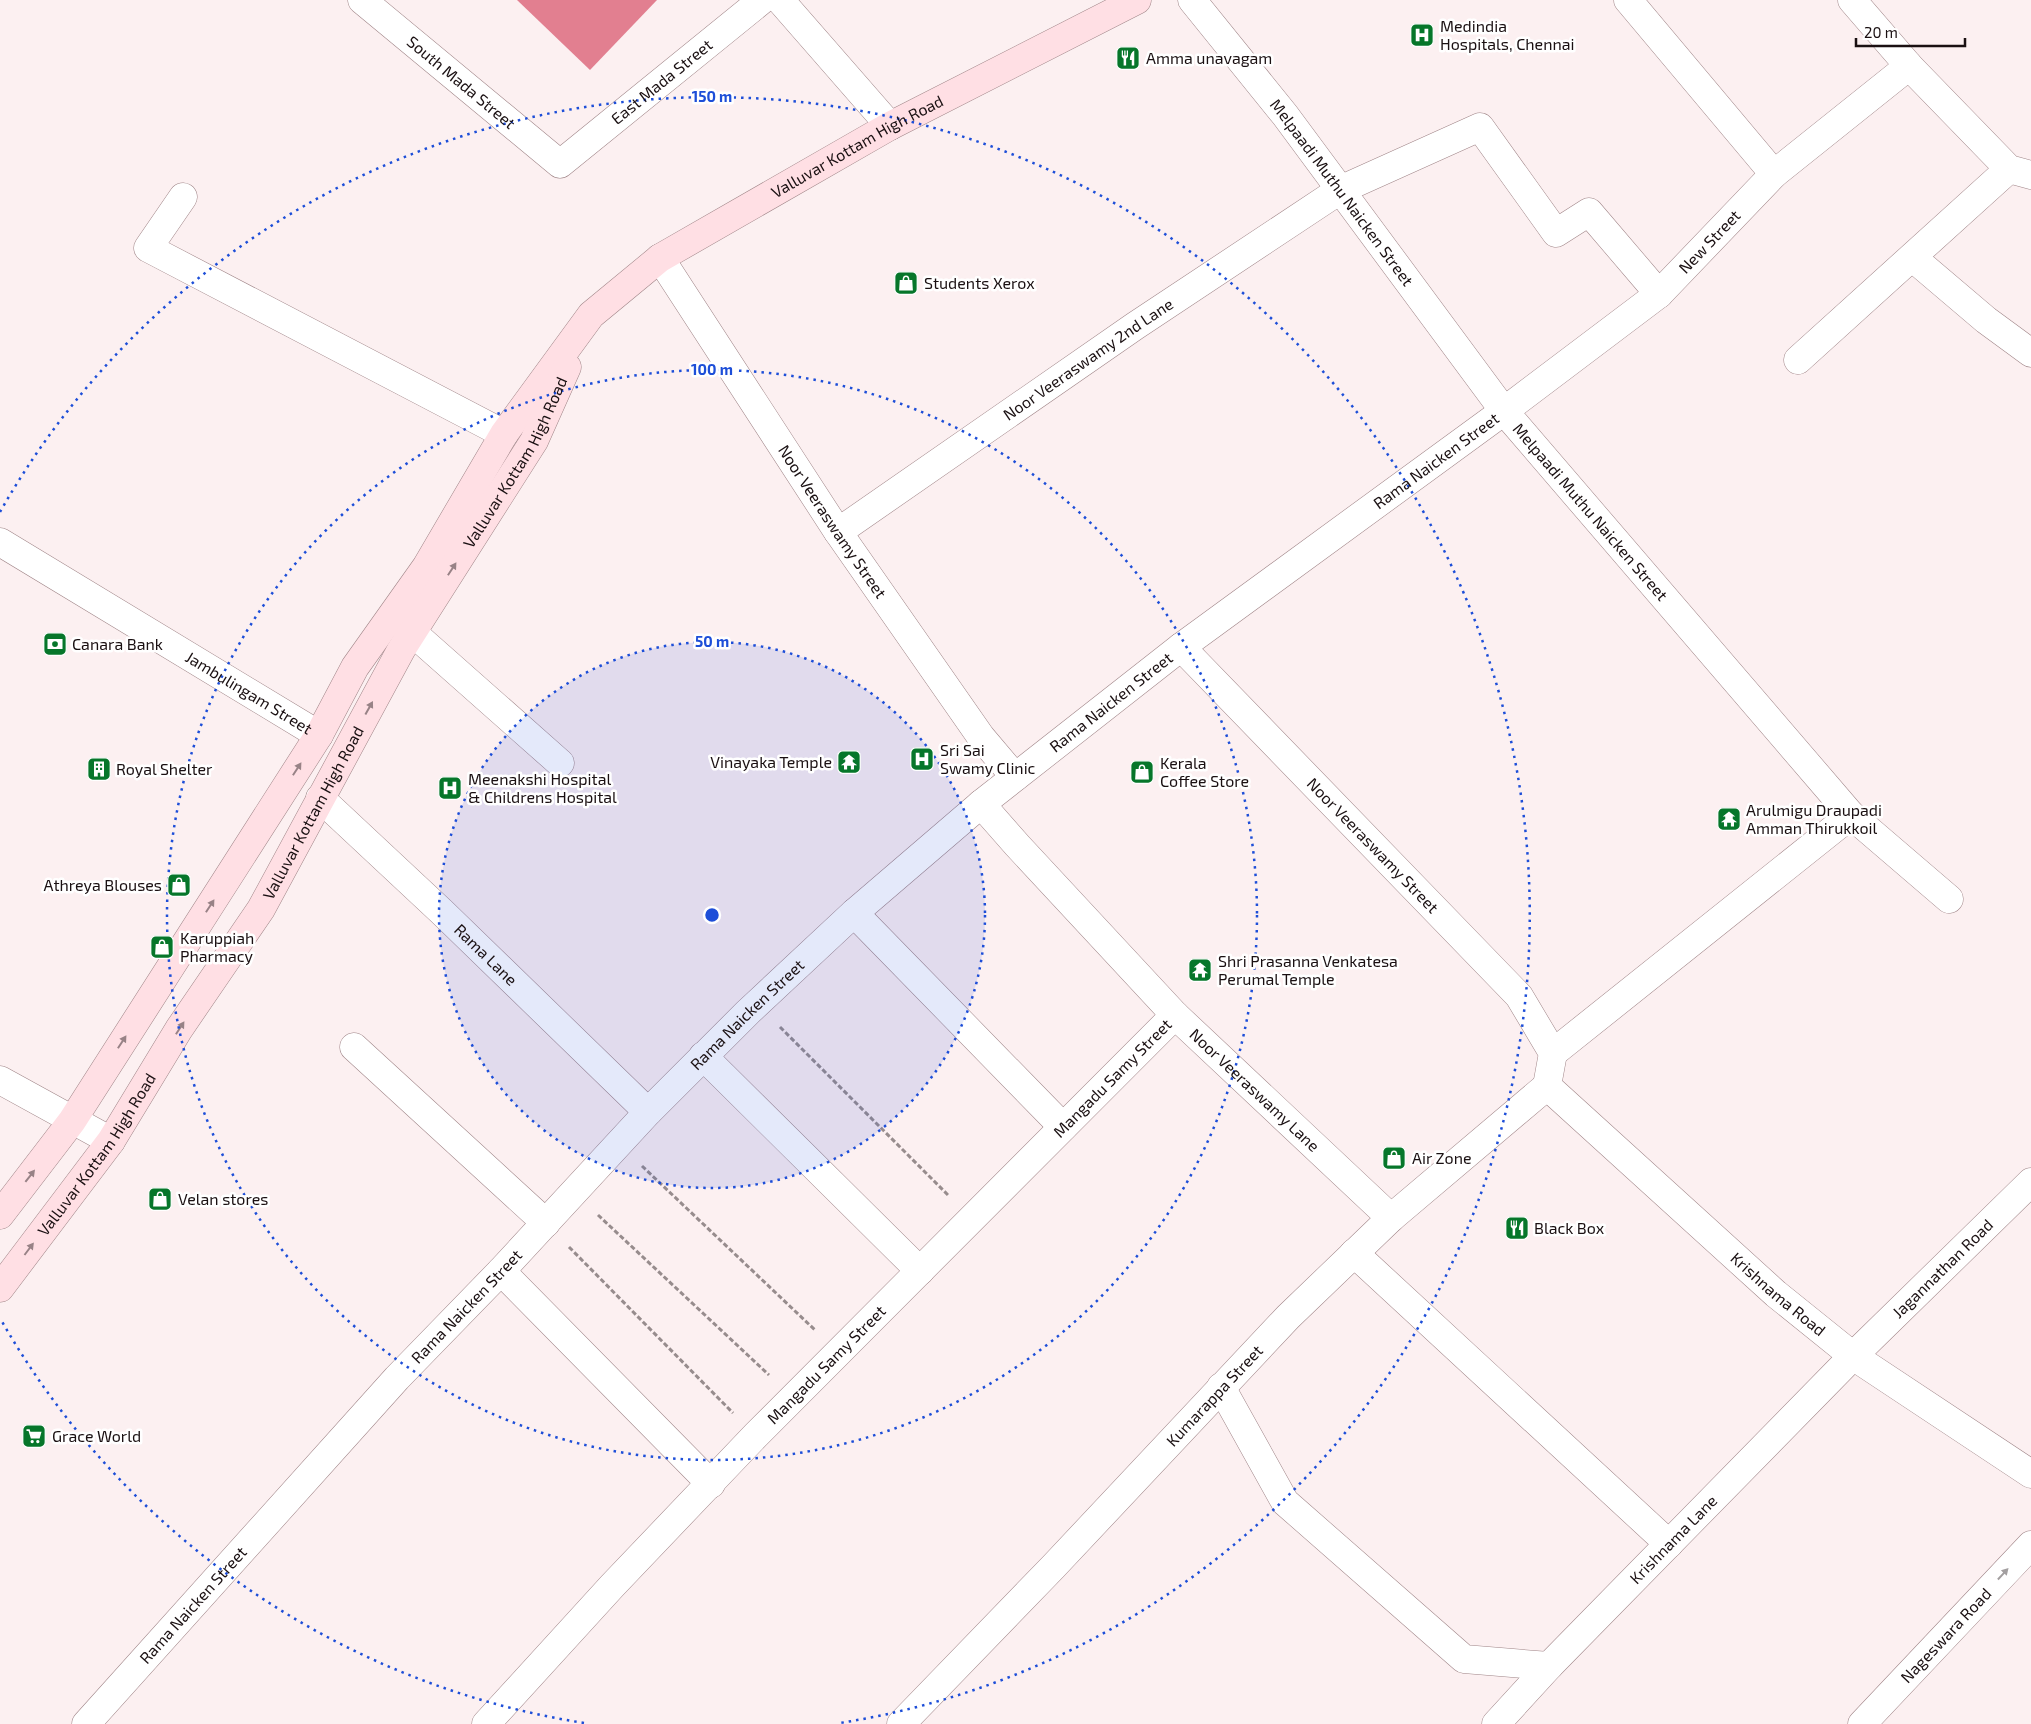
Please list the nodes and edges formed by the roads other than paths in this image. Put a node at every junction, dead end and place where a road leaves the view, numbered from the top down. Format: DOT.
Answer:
graph roads {
  1 [pos="362,0"];
  2 [pos="762,0"];
  3 [pos="780,0"];
  4 [pos="1137,0"];
  5 [pos="1192,0"];
  6 [pos="1628,0"];
  7 [pos="1852,0"];
  8 [pos="1909,66"];
  9 [pos="890,126"];
  10 [pos="560,164"];
  11 [pos="2020,172"];
  12 [pos="1774,174"];
  13 [pos="1340,190"];
  14 [pos="182,197"];
  15 [pos="660,258"];
  16 [pos="1913,258"];
  17 [pos="1659,294"];
  18 [pos="591,315"];
  19 [pos="2031,353"];
  20 [pos="1798,360"];
  21 [pos="1504,411"];
  22 [pos="504,434"];
  23 [pos="838,532"];
  24 [pos="0,542"];
  25 [pos="412,632"];
  26 [pos="1181,647"];
  27 [pos="319,735"];
  28 [pos="560,763"];
  29 [pos="1015,777"];
  30 [pos="320,798"];
  31 [pos="981,804"];
  32 [pos="1851,815"];
  33 [pos="1949,899"];
  34 [pos="854,913"];
  35 [pos="1176,1015"];
  36 [pos="354,1047"];
  37 [pos="1553,1052"];
  38 [pos="703,1056"];
  39 [pos="0,1080"];
  40 [pos="1546,1086"];
  41 [pos="648,1112"];
  42 [pos="72,1121"];
  43 [pos="1063,1127"];
  44 [pos="111,1141"];
  45 [pos="2031,1182"];
  46 [pos="0,1215"];
  47 [pos="1391,1218"];
  48 [pos="546,1223"];
  49 [pos="1354,1253"];
  50 [pos="501,1271"];
  51 [pos="920,1271"];
  52 [pos="0,1288"];
  53 [pos="1853,1356"];
  54 [pos="1221,1388"];
  55 [pos="2031,1474"];
  56 [pos="711,1484"];
  57 [pos="1669,1544"];
  58 [pos="2031,1545"];
  59 [pos="1549,1666"];
  60 [pos="86,1724"];
  61 [pos="486,1724"];
  62 [pos="901,1724"];
  63 [pos="1496,1724"];
  64 [pos="1862,1724"];
  1 -- 10 [label="street, South Mada Street"];
  2 -- 10 [label="street, East Mada Street"];
  3 -- 9 [label="street"];
  4 -- 9 [label="main road, Valluvar Kottam High Road"];
  5 -- 13 [label="street, Melpaadi Muthu Naicken Street"];
  6 -- 12 [label="street"];
  7 -- 8 [label="street"];
  8 -- 11 [label="street"];
  8 -- 12 [label="street, New Street"];
  9 -- 15 [label="main road, Valluvar Kottam High Road"];
  11 -- 16 [label="street"];
  12 -- 17 [label="street, New Street"];
  13 -- 17 [label="street, Noor Veeraswamy 2nd Lane"];
  13 -- 21 [label="street, Melpaadi Muthu Naicken Street"];
  13 -- 23 [label="street, Noor Veeraswamy 2nd Lane"];
  14 -- 22 [label="street"];
  15 -- 18 [label="main road, Valluvar Kottam High Road"];
  15 -- 23 [label="street, Noor Veeraswamy Street"];
  16 -- 19 [label="street"];
  16 -- 20 [label="street"];
  17 -- 21 [label="street, New Street"];
  18 -- 22 [label="main road, Valluvar Kottam High Road"];
  25 -- 18 [label="main road, Valluvar Kottam High Road, one-way"];
  21 -- 26 [label="street, Rama Naicken Street"];
  21 -- 32 [label="street, Melpaadi Muthu Naicken Street"];
  22 -- 27 [label="main road, Valluvar Kottam High Road"];
  23 -- 29 [label="street, Noor Veeraswamy Street"];
  24 -- 27 [label="street, Jambulingam Street"];
  25 -- 28 [label="street"];
  30 -- 25 [label="main road, Valluvar Kottam High Road, one-way"];
  26 -- 29 [label="street, Rama Naicken Street"];
  26 -- 37 [label="street, Noor Veeraswamy Street"];
  42 -- 27 [label="main road, Valluvar Kottam High Road, one-way"];
  29 -- 31 [label="street, Rama Naicken Street"];
  30 -- 41 [label="street, Rama Lane"];
  44 -- 30 [label="main road, Valluvar Kottam High Road, one-way"];
  31 -- 34 [label="street, Rama Naicken Street"];
  31 -- 35 [label="street, Noor Veeraswamy Lane"];
  32 -- 33 [label="street, Melpaadi Muthu Naicken Street"];
  32 -- 37 [label="street"];
  34 -- 38 [label="street, Rama Naicken Street"];
  34 -- 43 [label="street"];
  35 -- 43 [label="street, Mangadu Samy Street"];
  35 -- 47 [label="street, Noor Veeraswamy Lane"];
  36 -- 48 [label="street"];
  37 -- 40 [label="street"];
  38 -- 41 [label="street, Rama Naicken Street"];
  38 -- 51 [label="street"];
  39 -- 42 [label="street"];
  40 -- 47 [label="street, Kumarappa Street"];
  40 -- 53 [label="street, Krishnama Road"];
  41 -- 48 [label="street, Rama Naicken Street"];
  42 -- 44 [label="street"];
  46 -- 42 [label="main road, Valluvar Kottam High Road, one-way"];
  43 -- 51 [label="street, Mangadu Samy Street"];
  52 -- 44 [label="main road, Valluvar Kottam High Road, one-way"];
  45 -- 53 [label="street, Jagannathan Road"];
  47 -- 49 [label="street, Kumarappa Street"];
  48 -- 50 [label="street, Rama Naicken Street"];
  49 -- 54 [label="street, Kumarappa Street"];
  49 -- 57 [label="street"];
  50 -- 56 [label="street"];
  50 -- 60 [label="street, Rama Naicken Street"];
  51 -- 56 [label="street, Mangadu Samy Street"];
  53 -- 55 [label="street, Krishnama Road"];
  53 -- 57 [label="street, Krishnama Lane"];
  54 -- 59 [label="street"];
  54 -- 62 [label="street, Kumarappa Street"];
  56 -- 61 [label="street, Mangadu Samy Street"];
  57 -- 59 [label="street, Krishnama Lane"];
  64 -- 58 [label="street, Nageswara Road, one-way"];
  59 -- 63 [label="street, Krishnama Lane"];
}
